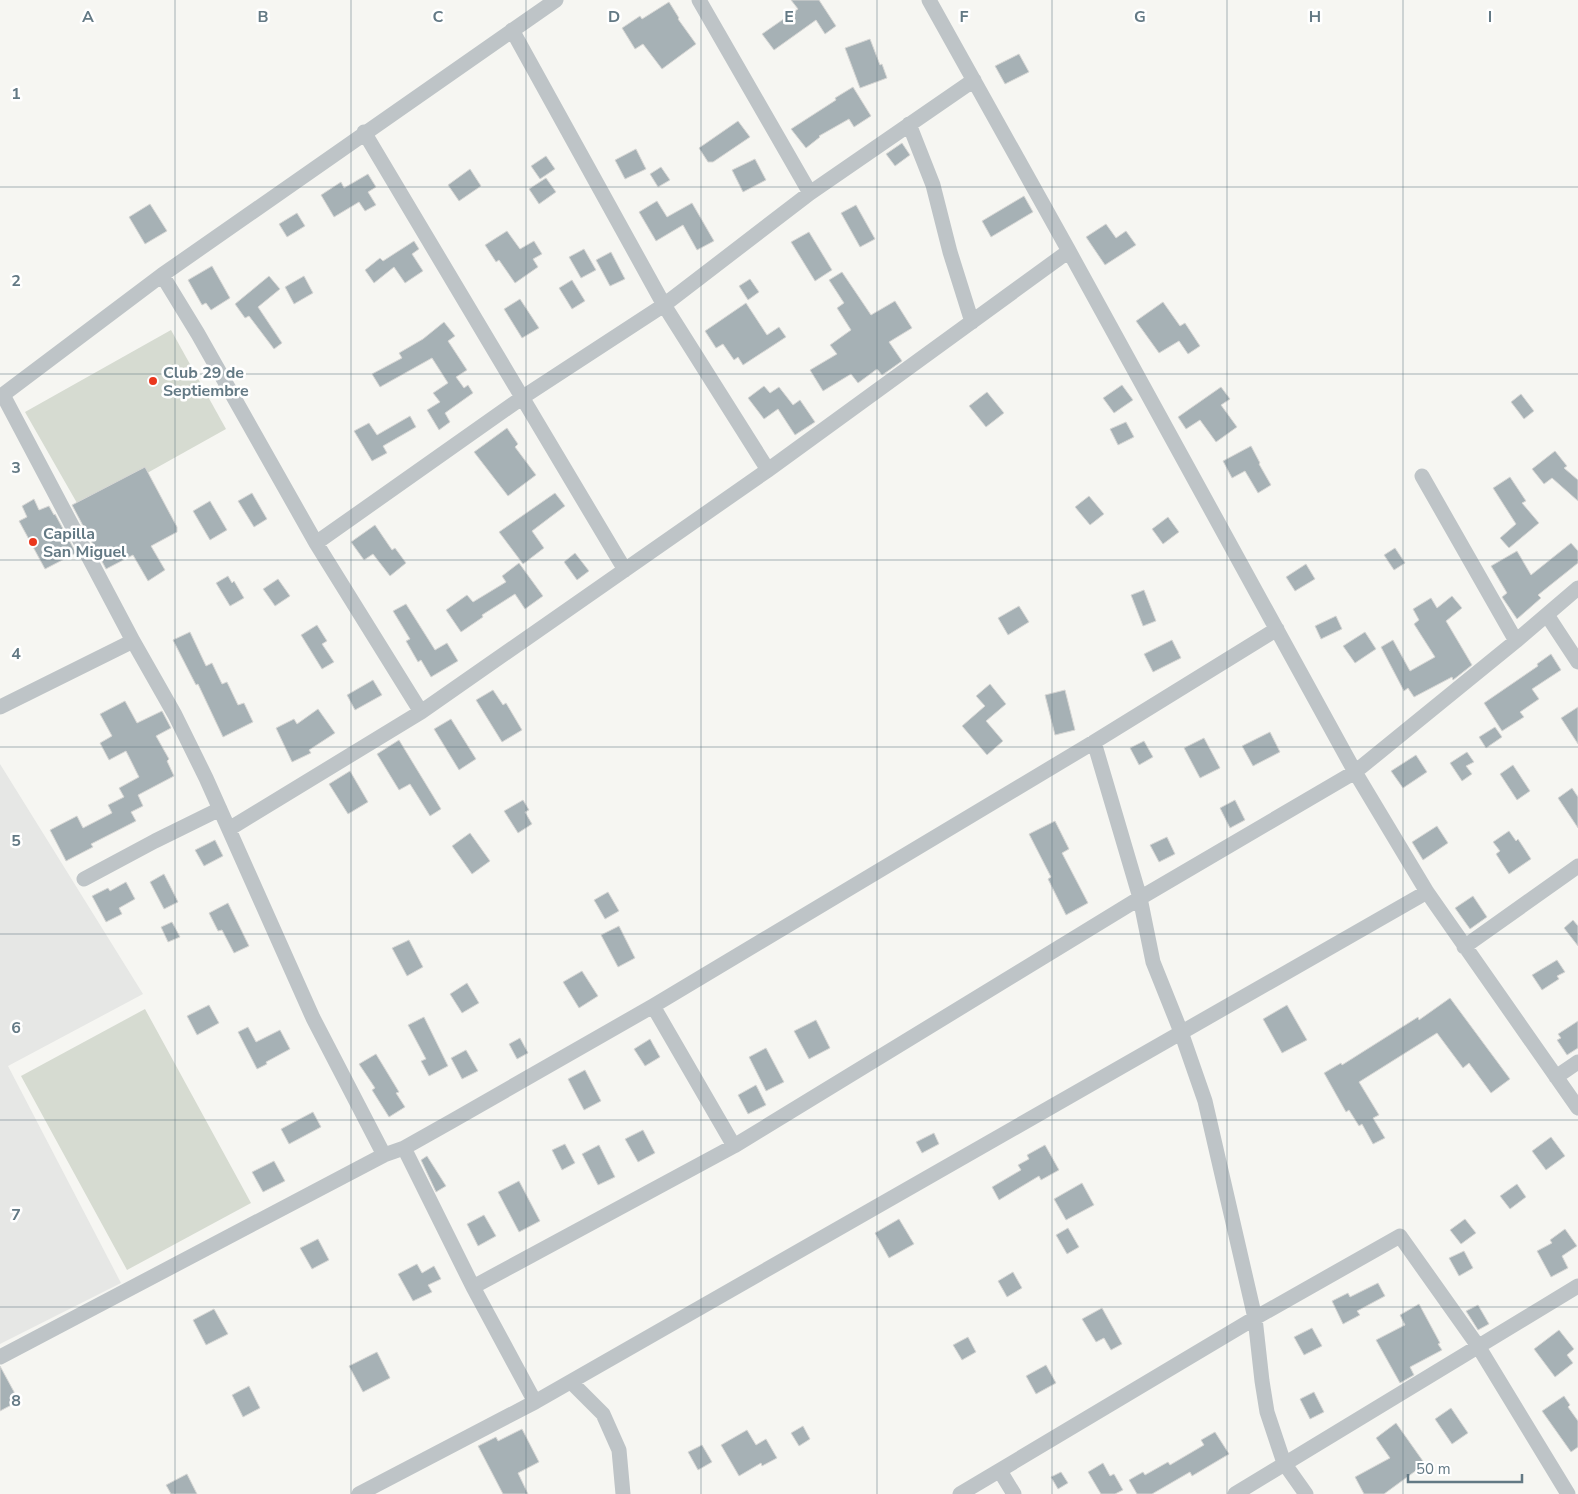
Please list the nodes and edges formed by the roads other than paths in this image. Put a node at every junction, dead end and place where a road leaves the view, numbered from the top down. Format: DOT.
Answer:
graph roads {
  1 [pos="556,0"];
  2 [pos="699,0"];
  3 [pos="929,0"];
  4 [pos="512,30"];
  5 [pos="974,80"];
  6 [pos="909,124"];
  7 [pos="364,132"];
  8 [pos="810,193"];
  9 [pos="1069,251"];
  10 [pos="162,275"];
  11 [pos="664,305"];
  12 [pos="972,322"];
  13 [pos="1,396"];
  14 [pos="523,397"];
  15 [pos="768,470"];
  16 [pos="1422,476"];
  17 [pos="316,543"];
  18 [pos="625,570"];
  19 [pos="1578,588"];
  20 [pos="1547,615"];
  21 [pos="1278,629"];
  22 [pos="133,641"];
  23 [pos="1516,641"];
  24 [pos="1578,662"];
  25 [pos="0,707"];
  26 [pos="421,712"];
  27 [pos="1094,742"];
  28 [pos="1355,772"];
  29 [pos="220,810"];
  30 [pos="229,829"];
  31 [pos="1578,866"];
  32 [pos="84,879"];
  33 [pos="1427,892"];
  34 [pos="1140,898"];
  35 [pos="1464,947"];
  36 [pos="653,1006"];
  37 [pos="1181,1032"];
  38 [pos="1578,1062"];
  39 [pos="1556,1077"];
  40 [pos="1574,1091"];
  41 [pos="1578,1108"];
  42 [pos="734,1146"];
  43 [pos="404,1148"];
  44 [pos="384,1155"];
  45 [pos="1578,1286"];
  46 [pos="473,1287"];
  47 [pos="1255,1318"];
  48 [pos="1478,1346"];
  49 [pos="0,1357"];
  50 [pos="571,1382"];
  51 [pos="535,1402"];
  52 [pos="1284,1463"];
  53 [pos="1000,1471"];
  54 [pos="358,1494"];
  55 [pos="623,1494"];
  56 [pos="960,1494"];
  57 [pos="1014,1494"];
  58 [pos="1235,1494"];
  59 [pos="1306,1494"];
  60 [pos="1568,1494"];
  1 -- 4 [label="street"];
  2 -- 8 [label="street"];
  3 -- 5 [label="street"];
  4 -- 7 [label="street"];
  4 -- 11 [label="street"];
  5 -- 6 [label="street"];
  5 -- 9 [label="street"];
  6 -- 8 [label="street"];
  6 -- 12 [label="street"];
  7 -- 10 [label="street"];
  7 -- 14 [label="street"];
  8 -- 11 [label="street"];
  9 -- 12 [label="street"];
  9 -- 21 [label="street"];
  10 -- 13 [label="street"];
  10 -- 17 [label="street"];
  11 -- 14 [label="street"];
  11 -- 15 [label="street"];
  12 -- 15 [label="street"];
  13 -- 22 [label="street"];
  14 -- 17 [label="street"];
  14 -- 18 [label="street"];
  15 -- 18 [label="street"];
  16 -- 23 [label="street"];
  17 -- 26 [label="street"];
  18 -- 26 [label="street"];
  19 -- 20 [label="street"];
  20 -- 23 [label="street"];
  20 -- 24 [label="street"];
  21 -- 27 [label="street"];
  21 -- 28 [label="street"];
  22 -- 25 [label="street"];
  22 -- 29 [label="street"];
  23 -- 28 [label="street"];
  26 -- 30 [label="street"];
  27 -- 34 [label="street"];
  27 -- 36 [label="street"];
  28 -- 33 [label="street"];
  28 -- 34 [label="street"];
  29 -- 30 [label="street"];
  29 -- 32 [label="street"];
  30 -- 44 [label="street"];
  31 -- 35 [label="street"];
  33 -- 35 [label="street"];
  33 -- 37 [label="street"];
  34 -- 37 [label="street"];
  34 -- 42 [label="street"];
  35 -- 39 [label="street"];
  36 -- 42 [label="street"];
  36 -- 43 [label="street"];
  37 -- 47 [label="street"];
  37 -- 50 [label="street"];
  38 -- 39 [label="street"];
  39 -- 40 [label="street"];
  40 -- 41 [label="street"];
  42 -- 46 [label="street"];
  43 -- 44 [label="street"];
  43 -- 46 [label="street"];
  44 -- 49 [label="street"];
  45 -- 48 [label="street"];
  46 -- 51 [label="street"];
  47 -- 48 [label="street"];
  47 -- 52 [label="street"];
  47 -- 53 [label="street"];
  48 -- 52 [label="street"];
  48 -- 60 [label="street"];
  50 -- 51 [label="street"];
  50 -- 55 [label="street"];
  51 -- 54 [label="street"];
  52 -- 58 [label="street"];
  52 -- 59 [label="street"];
  53 -- 56 [label="street"];
  53 -- 57 [label="street"];
}
